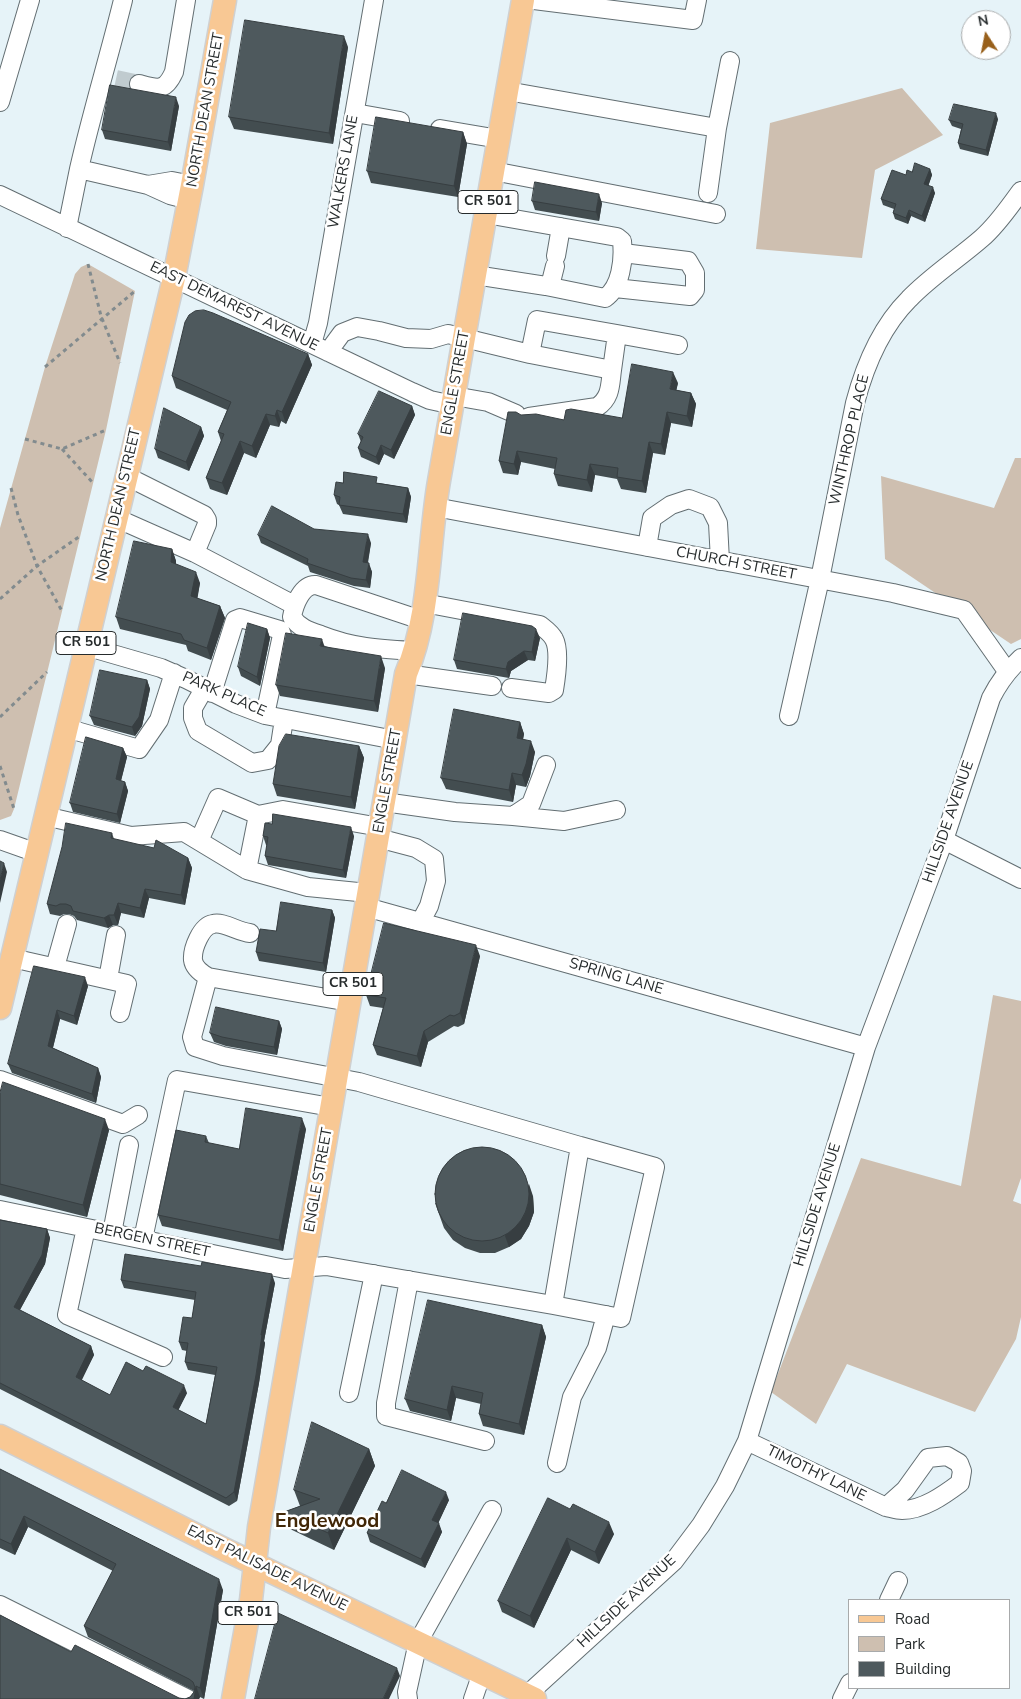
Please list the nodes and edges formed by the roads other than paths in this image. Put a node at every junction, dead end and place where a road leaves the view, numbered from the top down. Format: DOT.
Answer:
graph roads {
  1 [pos="30,0"];
  2 [pos="123,0"];
  3 [pos="186,0"];
  4 [pos="374,0"];
  5 [pos="523,0"];
  6 [pos="534,0"];
  7 [pos="697,0"];
  8 [pos="221,1"];
  9 [pos="730,61"];
  10 [pos="139,84"];
  11 [pos="507,91"];
  12 [pos="0,102"];
  13 [pos="355,113"];
  14 [pos="718,128"];
  15 [pos="499,139"];
  16 [pos="79,169"];
  17 [pos="493,171"];
  18 [pos="1021,190"];
  19 [pos="191,192"];
  20 [pos="708,193"];
  21 [pos="0,195"];
  22 [pos="486,214"];
  23 [pos="716,214"];
  24 [pos="561,227"];
  25 [pos="67,228"];
  26 [pos="623,253"];
  27 [pos="475,275"];
  28 [pos="174,278"];
  29 [pos="550,286"];
  30 [pos="615,288"];
  31 [pos="616,334"];
  32 [pos="464,338"];
  33 [pos="312,344"];
  34 [pos="678,345"];
  35 [pos="328,352"];
  36 [pos="530,354"];
  37 [pos="612,370"];
  38 [pos="454,400"];
  39 [pos="126,476"];
  40 [pos="435,507"];
  41 [pos="116,518"];
  42 [pos="647,547"];
  43 [pos="195,553"];
  44 [pos="720,561"];
  45 [pos="820,579"];
  46 [pos="294,605"];
  47 [pos="423,611"];
  48 [pos="85,646"];
  49 [pos="415,651"];
  50 [pos="1021,658"];
  51 [pos="1007,671"];
  52 [pos="174,674"];
  53 [pos="406,674"];
  54 [pos="492,686"];
  55 [pos="511,688"];
  56 [pos="208,691"];
  57 [pos="265,714"];
  58 [pos="789,716"];
  59 [pos="284,719"];
  60 [pos="66,728"];
  61 [pos="395,740"];
  62 [pos="546,765"];
  63 [pos="384,802"];
  64 [pos="616,810"];
  65 [pos="258,815"];
  66 [pos="45,816"];
  67 [pos="513,816"];
  68 [pos="379,833"];
  69 [pos="192,837"];
  70 [pos="0,840"];
  71 [pos="944,840"];
  72 [pos="37,853"];
  73 [pos="247,870"];
  74 [pos="1021,879"];
  75 [pos="367,900"];
  76 [pos="420,923"];
  77 [pos="67,924"];
  78 [pos="250,933"];
  79 [pos="116,935"];
  80 [pos="12,958"];
  81 [pos="54,967"];
  82 [pos="208,977"];
  83 [pos="108,979"];
  84 [pos="349,1002"];
  85 [pos="0,1008"];
  86 [pos="120,1013"];
  87 [pos="866,1047"];
  88 [pos="337,1078"];
  89 [pos="0,1080"];
  90 [pos="331,1108"];
  91 [pos="138,1115"];
  92 [pos="129,1145"];
  93 [pos="580,1146"];
  94 [pos="0,1210"];
  95 [pos="86,1228"];
  96 [pos="112,1233"];
  97 [pos="143,1239"];
  98 [pos="304,1268"];
  99 [pos="374,1274"];
  100 [pos="409,1280"];
  101 [pos="553,1304"];
  102 [pos="606,1316"];
  103 [pos="162,1357"];
  104 [pos="349,1394"];
  105 [pos="0,1436"];
  106 [pos="486,1441"];
  107 [pos="747,1441"];
  108 [pos="557,1464"];
  109 [pos="886,1507"];
  110 [pos="492,1510"];
  111 [pos="254,1564"];
  112 [pos="898,1581"];
  113 [pos="889,1599"];
  114 [pos="0,1605"];
  115 [pos="418,1642"];
  116 [pos="482,1673"];
  117 [pos="848,1687"];
  118 [pos="531,1697"];
  119 [pos="188,1699"];
  120 [pos="233,1699"];
  121 [pos="408,1699"];
  122 [pos="473,1699"];
  123 [pos="842,1699"];
  1 -- 12 [label="street"];
  2 -- 16 [label="street"];
  3 -- 10 [label="street"];
  4 -- 13 [label="street, WALKERS LANE"];
  5 -- 11 [label="main road, ENGLE STREET / CR 501"];
  6 -- 7 [label="street"];
  8 -- 19 [label="main road, NORTH DEAN STREET / CR 501"];
  9 -- 14 [label="street"];
  11 -- 14 [label="street"];
  11 -- 15 [label="main road, ENGLE STREET / CR 501"];
  13 -- 15 [label="street"];
  13 -- 33 [label="street, WALKERS LANE"];
  14 -- 20 [label="street"];
  15 -- 17 [label="main road, ENGLE STREET / CR 501"];
  16 -- 19 [label="street"];
  16 -- 25 [label="street"];
  17 -- 22 [label="main road, ENGLE STREET / CR 501"];
  17 -- 23 [label="street"];
  18 -- 45 [label="street, WINTHROP PLACE"];
  19 -- 28 [label="main road, NORTH DEAN STREET / CR 501"];
  21 -- 25 [label="street, EAST DEMAREST AVENUE"];
  22 -- 24 [label="street"];
  22 -- 27 [label="main road, ENGLE STREET / CR 501"];
  24 -- 26 [label="street"];
  24 -- 29 [label="street"];
  25 -- 28 [label="street, EAST DEMAREST AVENUE"];
  26 -- 30 [label="street"];
  26 -- 30 [label="street"];
  27 -- 29 [label="street"];
  27 -- 32 [label="main road, ENGLE STREET / CR 501"];
  28 -- 33 [label="street, EAST DEMAREST AVENUE"];
  28 -- 39 [label="main road, NORTH DEAN STREET / CR 501"];
  29 -- 30 [label="street"];
  31 -- 34 [label="street"];
  31 -- 36 [label="street"];
  31 -- 37 [label="street"];
  32 -- 35 [label="street"];
  32 -- 36 [label="street"];
  32 -- 38 [label="main road, ENGLE STREET / CR 501"];
  33 -- 35 [label="street, EAST DEMAREST AVENUE"];
  35 -- 38 [label="street, EAST DEMAREST AVENUE"];
  36 -- 37 [label="street"];
  37 -- 38 [label="street, EAST DEMAREST AVENUE"];
  38 -- 40 [label="main road, ENGLE STREET / CR 501"];
  39 -- 41 [label="main road, NORTH DEAN STREET / CR 501"];
  39 -- 43 [label="street"];
  40 -- 42 [label="street, CHURCH STREET"];
  40 -- 47 [label="main road, ENGLE STREET / CR 501"];
  41 -- 43 [label="street"];
  41 -- 48 [label="main road, NORTH DEAN STREET / CR 501"];
  42 -- 44 [label="street, CHURCH STREET"];
  42 -- 44 [label="street"];
  43 -- 46 [label="street"];
  44 -- 45 [label="street, CHURCH STREET"];
  45 -- 51 [label="street, CHURCH STREET"];
  45 -- 58 [label="street, WINTHROP PLACE"];
  46 -- 47 [label="street"];
  46 -- 49 [label="street"];
  47 -- 49 [label="main road, ENGLE STREET / CR 501"];
  47 -- 55 [label="street"];
  48 -- 52 [label="street, PARK PLACE"];
  48 -- 60 [label="main road, NORTH DEAN STREET / CR 501"];
  49 -- 53 [label="main road, ENGLE STREET / CR 501"];
  50 -- 51 [label="street, HILLSIDE AVENUE"];
  51 -- 71 [label="street, HILLSIDE AVENUE"];
  52 -- 56 [label="street, PARK PLACE"];
  52 -- 60 [label="street"];
  53 -- 54 [label="street"];
  53 -- 61 [label="main road, ENGLE STREET / CR 501"];
  56 -- 57 [label="street, PARK PLACE"];
  56 -- 57 [label="street"];
  56 -- 59 [label="street"];
  57 -- 59 [label="street, PARK PLACE"];
  59 -- 61 [label="street, PARK PLACE"];
  60 -- 66 [label="main road, NORTH DEAN STREET / CR 501"];
  61 -- 63 [label="main road, ENGLE STREET / CR 501"];
  62 -- 67 [label="street"];
  63 -- 67 [label="street"];
  63 -- 68 [label="main road, ENGLE STREET / CR 501"];
  64 -- 67 [label="street"];
  65 -- 68 [label="street"];
  65 -- 69 [label="street"];
  65 -- 73 [label="street"];
  66 -- 69 [label="street"];
  66 -- 72 [label="main road, NORTH DEAN STREET / CR 501"];
  68 -- 75 [label="main road, ENGLE STREET / CR 501"];
  68 -- 76 [label="street"];
  69 -- 73 [label="street, SPRING LANE"];
  70 -- 72 [label="street"];
  71 -- 74 [label="street"];
  71 -- 87 [label="street, HILLSIDE AVENUE"];
  72 -- 80 [label="main road, NORTH DEAN STREET / CR 501"];
  73 -- 75 [label="street, SPRING LANE"];
  75 -- 76 [label="street, SPRING LANE"];
  75 -- 84 [label="main road, ENGLE STREET / CR 501"];
  76 -- 87 [label="street, SPRING LANE"];
  77 -- 81 [label="street"];
  78 -- 82 [label="street"];
  79 -- 83 [label="street"];
  80 -- 81 [label="street"];
  80 -- 85 [label="main road, NORTH DEAN STREET / CR 501"];
  81 -- 83 [label="street"];
  82 -- 84 [label="street"];
  82 -- 88 [label="street"];
  83 -- 86 [label="street"];
  84 -- 88 [label="main road, ENGLE STREET / CR 501"];
  87 -- 107 [label="street, HILLSIDE AVENUE"];
  88 -- 90 [label="main road, ENGLE STREET / CR 501"];
  88 -- 93 [label="street"];
  89 -- 91 [label="street"];
  90 -- 97 [label="street"];
  90 -- 98 [label="main road, ENGLE STREET / CR 501"];
  92 -- 96 [label="street"];
  93 -- 101 [label="street"];
  93 -- 102 [label="street"];
  94 -- 95 [label="street, BERGEN STREET"];
  95 -- 96 [label="street, BERGEN STREET"];
  95 -- 103 [label="street"];
  96 -- 97 [label="street, BERGEN STREET"];
  97 -- 98 [label="street, BERGEN STREET"];
  98 -- 99 [label="street, BERGEN STREET"];
  98 -- 111 [label="main road, ENGLE STREET / CR 501"];
  99 -- 100 [label="street, BERGEN STREET"];
  99 -- 104 [label="street"];
  100 -- 101 [label="street, BERGEN STREET"];
  100 -- 106 [label="street"];
  101 -- 102 [label="street, BERGEN STREET"];
  102 -- 108 [label="street"];
  105 -- 111 [label="main road, EAST PALISADE AVENUE"];
  107 -- 109 [label="street, TIMOTHY LANE"];
  107 -- 118 [label="street, HILLSIDE AVENUE"];
  110 -- 115 [label="street"];
  111 -- 115 [label="main road, EAST PALISADE AVENUE"];
  111 -- 120 [label="main road, CR 501"];
  112 -- 113 [label="street"];
  114 -- 119 [label="street"];
  115 -- 116 [label="main road, EAST PALISADE AVENUE"];
  115 -- 121 [label="street"];
  116 -- 118 [label="main road, EAST PALISADE AVENUE"];
  116 -- 122 [label="street"];
  117 -- 123 [label="street"];
}
